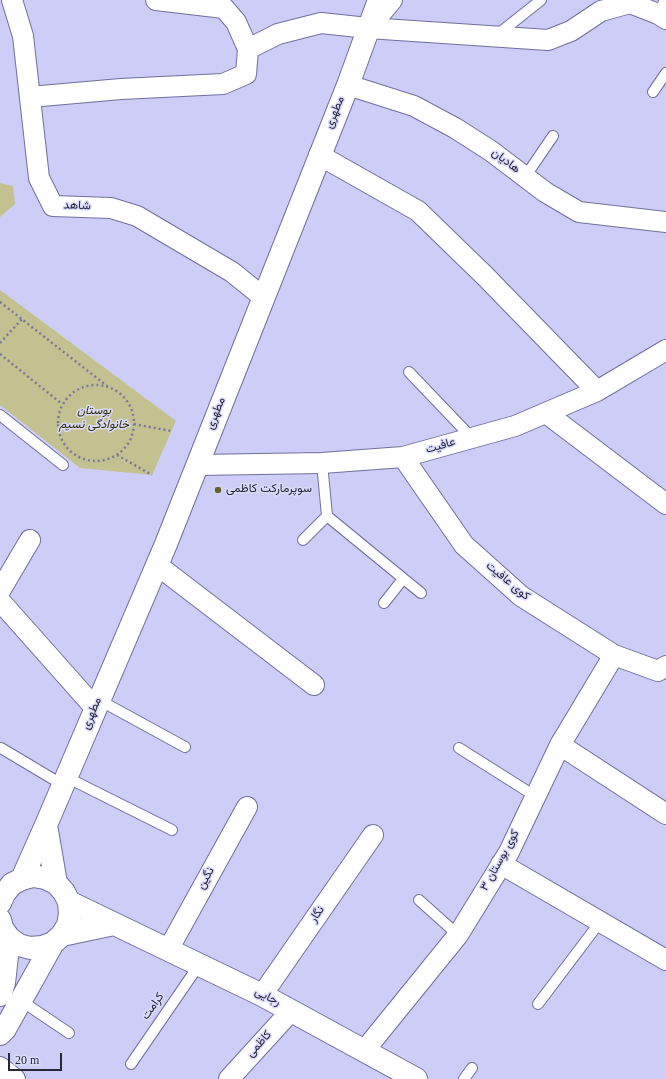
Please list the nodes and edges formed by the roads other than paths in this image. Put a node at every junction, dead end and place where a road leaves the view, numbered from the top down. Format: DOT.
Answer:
graph roads {
  1 [pos="12,0"];
  2 [pos="156,0"];
  3 [pos="379,0"];
  4 [pos="392,0"];
  5 [pos="541,0"];
  6 [pos="225,4"];
  7 [pos="663,11"];
  8 [pos="368,28"];
  9 [pos="496,36"];
  10 [pos="248,49"];
  11 [pos="666,72"];
  12 [pos="348,85"];
  13 [pos="653,92"];
  14 [pos="30,97"];
  15 [pos="553,136"];
  16 [pos="319,155"];
  17 [pos="525,177"];
  18 [pos="666,222"];
  19 [pos="263,297"];
  20 [pos="662,357"];
  21 [pos="409,372"];
  22 [pos="597,391"];
  23 [pos="546,413"];
  24 [pos="0,415"];
  25 [pos="472,438"];
  26 [pos="404,457"];
  27 [pos="322,463"];
  28 [pos="197,464"];
  29 [pos="63,465"];
  30 [pos="666,504"];
  31 [pos="327,516"];
  32 [pos="30,540"];
  33 [pos="303,540"];
  34 [pos="157,565"];
  35 [pos="403,579"];
  36 [pos="0,591"];
  37 [pos="421,593"];
  38 [pos="0,601"];
  39 [pos="384,603"];
  40 [pos="614,655"];
  41 [pos="666,666"];
  42 [pos="314,685"];
  43 [pos="97,704"];
  44 [pos="560,745"];
  45 [pos="185,746"];
  46 [pos="1,748"];
  47 [pos="459,748"];
  48 [pos="65,781"];
  49 [pos="535,796"];
  50 [pos="247,807"];
  51 [pos="666,814"];
  52 [pos="46,825"];
  53 [pos="172,830"];
  54 [pos="373,835"];
  55 [pos="501,864"];
  56 [pos="11,882"];
  57 [pos="56,883"];
  58 [pos="419,900"];
  59 [pos="69,902"];
  60 [pos="0,903"];
  61 [pos="600,922"];
  62 [pos="114,924"];
  63 [pos="5,929"];
  64 [pos="458,935"];
  65 [pos="57,939"];
  66 [pos="168,950"];
  67 [pos="666,960"];
  68 [pos="199,965"];
  69 [pos="262,995"];
  70 [pos="10,998"];
  71 [pos="538,1004"];
  72 [pos="291,1011"];
  73 [pos="69,1033"];
  74 [pos="0,1034"];
  75 [pos="364,1051"];
  76 [pos="131,1064"];
  77 [pos="0,1067"];
  78 [pos="472,1068"];
  79 [pos="236,1076"];
  80 [pos="15,1079"];
  81 [pos="416,1079"];
  82 [pos="464,1079"];
  1 -- 14 [label="street, شاهد"];
  2 -- 6 [label="street"];
  3 -- 8 [label="street, مطهری"];
  4 -- 8 [label="street"];
  5 -- 9 [label="lane"];
  6 -- 10 [label="street"];
  7 -- 9 [label="street"];
  8 -- 9 [label="street"];
  8 -- 10 [label="street"];
  8 -- 12 [label="street, مطهری"];
  10 -- 14 [label="street"];
  11 -- 13 [label="lane"];
  12 -- 16 [label="street, مطهری"];
  12 -- 17 [label="street, هادیان"];
  14 -- 19 [label="street, شاهد"];
  15 -- 17 [label="lane"];
  16 -- 19 [label="street, مطهری"];
  16 -- 22 [label="street"];
  17 -- 18 [label="street, هادیان"];
  19 -- 28 [label="street, مطهری"];
  20 -- 22 [label="street, عافیت"];
  21 -- 25 [label="lane"];
  22 -- 23 [label="street, عافیت"];
  23 -- 25 [label="street, عافیت"];
  23 -- 30 [label="street"];
  24 -- 29 [label="lane"];
  25 -- 26 [label="street, عافیت"];
  26 -- 27 [label="street, عافیت"];
  26 -- 40 [label="street, کوی عافیت"];
  27 -- 28 [label="street, عافیت"];
  27 -- 31 [label="lane"];
  28 -- 34 [label="street, مطهری"];
  31 -- 33 [label="lane"];
  31 -- 35 [label="lane"];
  32 -- 36 [label="street"];
  34 -- 42 [label="street"];
  34 -- 43 [label="street, مطهری"];
  35 -- 37 [label="lane"];
  35 -- 39 [label="lane"];
  38 -- 43 [label="street"];
  40 -- 41 [label="street, کوی عافیت"];
  40 -- 44 [label="street, کوی بوستان ۳"];
  43 -- 45 [label="lane"];
  43 -- 48 [label="street, مطهری"];
  44 -- 49 [label="street, کوی بوستان ۳"];
  44 -- 51 [label="street"];
  46 -- 48 [label="lane"];
  47 -- 49 [label="lane"];
  48 -- 52 [label="street, مطهری"];
  48 -- 53 [label="lane"];
  49 -- 55 [label="street, کوی بوستان ۳"];
  50 -- 66 [label="street, نگین"];
  52 -- 56 [label="street, مطهری"];
  52 -- 57 [label="street"];
  54 -- 69 [label="street, نگار"];
  55 -- 61 [label="street"];
  55 -- 64 [label="street, کوی بوستان ۳"];
  56 -- 57 [label="street"];
  56 -- 60 [label="street, مطهری"];
  57 -- 59 [label="street"];
  58 -- 64 [label="lane"];
  59 -- 62 [label="street, رجایی"];
  59 -- 65 [label="street"];
  61 -- 67 [label="street"];
  61 -- 71 [label="lane"];
  62 -- 65 [label="street"];
  62 -- 66 [label="street, رجایی"];
  63 -- 65 [label="street"];
  63 -- 70 [label="street"];
  64 -- 75 [label="street, کوی بوستان ۳"];
  65 -- 70 [label="street"];
  66 -- 68 [label="street, رجایی"];
  68 -- 69 [label="street, رجایی"];
  68 -- 76 [label="lane, کرامت"];
  69 -- 72 [label="street, رجایی"];
  70 -- 73 [label="lane"];
  70 -- 74 [label="street"];
  72 -- 75 [label="street, رجایی"];
  72 -- 79 [label="street, کاظمی"];
  75 -- 81 [label="street, رجایی"];
  77 -- 80 [label="street"];
  78 -- 82 [label="lane"];
}
